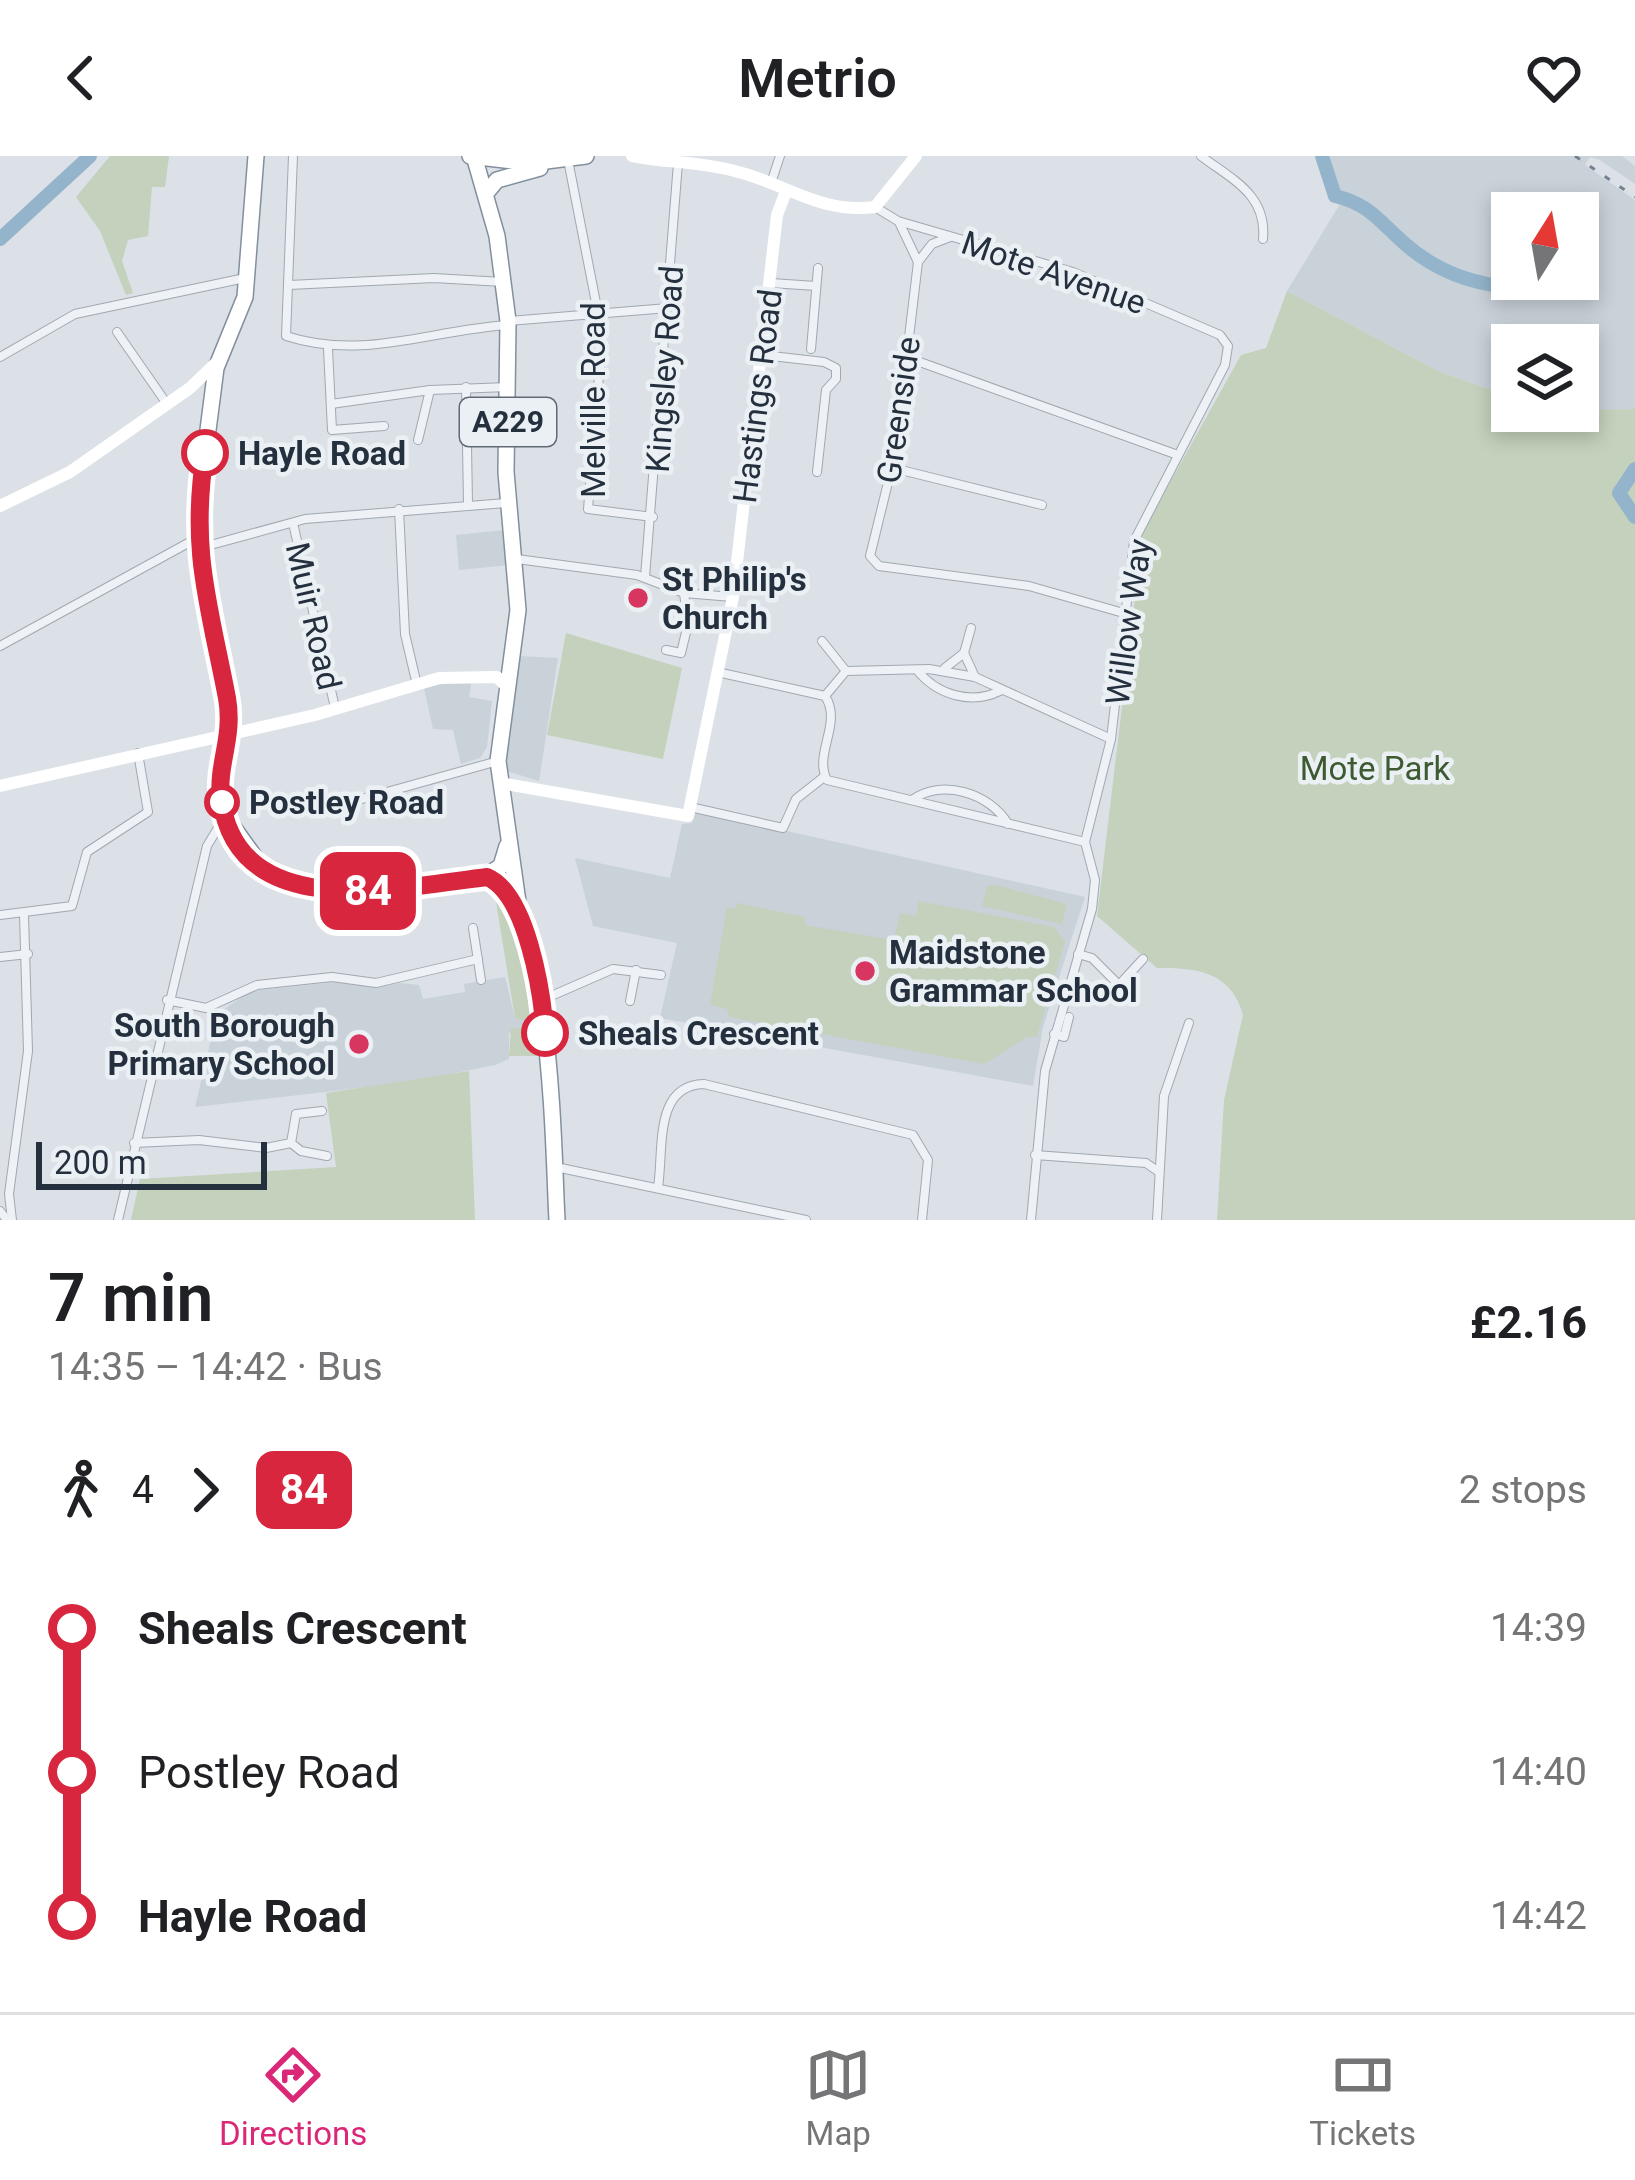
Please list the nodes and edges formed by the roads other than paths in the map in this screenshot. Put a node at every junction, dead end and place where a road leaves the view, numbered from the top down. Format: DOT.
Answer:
graph roads {
  1 [pos="256,156"];
  2 [pos="293,156"];
  3 [pos="586,156"];
  4 [pos="632,156"];
  5 [pos="655,156"];
  6 [pos="780,156"];
  7 [pos="916,156"];
  8 [pos="1202,156"];
  9 [pos="479,157"];
  10 [pos="674,159"];
  11 [pos="561,161"];
  12 [pos="771,184"];
  13 [pos="487,192"];
  14 [pos="785,194"];
  15 [pos="875,207"];
  16 [pos="898,220"];
  17 [pos="952,236"];
  18 [pos="1263,239"];
  19 [pos="918,262"];
  20 [pos="818,268"];
  21 [pos="247,278"];
  22 [pos="505,282"];
  23 [pos="771,283"];
  24 [pos="289,286"];
  25 [pos="816,286"];
  26 [pos="668,308"];
  27 [pos="598,314"];
  28 [pos="508,323"];
  29 [pos="117,332"];
  30 [pos="1228,346"];
  31 [pos="328,349"];
  32 [pos="811,349"];
  33 [pos="764,355"];
  34 [pos="0,357"];
  35 [pos="906,357"];
  36 [pos="219,360"];
  37 [pos="466,387"];
  38 [pos="510,387"];
  39 [pos="190,388"];
  40 [pos="430,390"];
  41 [pos="212,400"];
  42 [pos="167,404"];
  43 [pos="331,404"];
  44 [pos="384,426"];
  45 [pos="418,440"];
  46 [pos="1175,454"];
  47 [pos="893,468"];
  48 [pos="817,472"];
  49 [pos="511,502"];
  50 [pos="469,504"];
  51 [pos="1042,505"];
  52 [pos="0,506"];
  53 [pos="399,509"];
  54 [pos="653,517"];
  55 [pos="293,523"];
  56 [pos="197,541"];
  57 [pos="517,559"];
  58 [pos="645,577"];
  59 [pos="684,593"];
  60 [pos="733,598"];
  61 [pos="1127,614"];
  62 [pos="971,628"];
  63 [pos="822,641"];
  64 [pos="0,646"];
  65 [pos="666,650"];
  66 [pos="964,653"];
  67 [pos="916,669"];
  68 [pos="944,669"];
  69 [pos="846,671"];
  70 [pos="717,672"];
  71 [pos="974,677"];
  72 [pos="416,685"];
  73 [pos="508,690"];
  74 [pos="1001,691"];
  75 [pos="825,696"];
  76 [pos="335,710"];
  77 [pos="232,732"];
  78 [pos="1111,739"];
  79 [pos="137,752"];
  80 [pos="498,761"];
  81 [pos="824,777"];
  82 [pos="500,783"];
  83 [pos="0,786"];
  84 [pos="525,787"];
  85 [pos="910,801"];
  86 [pos="338,806"];
  87 [pos="502,806"];
  88 [pos="690,806"];
  89 [pos="226,817"];
  90 [pos="1009,825"];
  91 [pos="1085,842"];
  92 [pos="507,846"];
  93 [pos="487,877"];
  94 [pos="0,915"];
  95 [pos="24,915"];
  96 [pos="521,923"];
  97 [pos="473,928"];
  98 [pos="28,954"];
  99 [pos="1078,954"];
  100 [pos="0,957"];
  101 [pos="478,959"];
  102 [pos="1143,959"];
  103 [pos="636,970"];
  104 [pos="661,975"];
  105 [pos="481,980"];
  106 [pos="167,1000"];
  107 [pos="542,1000"];
  108 [pos="630,1001"];
  109 [pos="1069,1018"];
  110 [pos="1189,1023"];
  111 [pos="1054,1034"];
  112 [pos="322,1111"];
  113 [pos="134,1143"];
  114 [pos="291,1143"];
  115 [pos="1160,1154"];
  116 [pos="1035,1155"];
  117 [pos="327,1156"];
  118 [pos="1147,1162"];
  119 [pos="554,1168"];
  120 [pos="1159,1172"];
  121 [pos="10,1180"];
  122 [pos="658,1186"];
  123 [pos="0,1187"];
  124 [pos="0,1211"];
  125 [pos="9,1220"];
  126 [pos="118,1220"];
  127 [pos="557,1220"];
  128 [pos="806,1220"];
  129 [pos="922,1220"];
  130 [pos="1031,1220"];
  131 [pos="1157,1220"];
  1 -- 21 [label="highway"];
  2 -- 24 [label="street"];
  3 -- 11 [label="highway"];
  4 -- 5 [label="street"];
  5 -- 10 [label="street"];
  6 -- 12 [label="street"];
  7 -- 15 [label="street"];
  8 -- 18 [label="street"];
  9 -- 11 [label="highway"];
  9 -- 13 [label="highway, A229"];
  10 -- 12 [label="street"];
  10 -- 26 [label="street, Kingsley Road"];
  11 -- 13 [label="highway"];
  11 -- 27 [label="street, Melville Road"];
  12 -- 14 [label="street"];
  13 -- 22 [label="highway, A229"];
  14 -- 15 [label="street"];
  14 -- 23 [label="street, Hastings Road"];
  15 -- 16 [label="street, Mote Avenue"];
  16 -- 17 [label="street, Mote Avenue"];
  16 -- 19 [label="street"];
  17 -- 19 [label="street"];
  17 -- 30 [label="street, Mote Avenue"];
  19 -- 35 [label="street, Greenside"];
  20 -- 25 [label="street"];
  21 -- 34 [label="street"];
  21 -- 36 [label="highway"];
  22 -- 24 [label="street"];
  22 -- 28 [label="highway, A229"];
  23 -- 25 [label="street"];
  23 -- 33 [label="street, Hastings Road"];
  24 -- 31 [label="street"];
  25 -- 32 [label="street"];
  26 -- 27 [label="street"];
  26 -- 54 [label="street, Kingsley Road"];
  27 -- 28 [label="street"];
  27 -- 54 [label="street, Melville Road"];
  28 -- 31 [label="street"];
  28 -- 38 [label="highway, A229"];
  29 -- 42 [label="street"];
  30 -- 46 [label="street, Willow Way"];
  31 -- 43 [label="street"];
  33 -- 48 [label="street"];
  33 -- 60 [label="street, Hastings Road"];
  35 -- 46 [label="street"];
  35 -- 47 [label="street, Greenside"];
  36 -- 39 [label="street"];
  36 -- 41 [label="highway"];
  37 -- 38 [label="street"];
  37 -- 40 [label="street"];
  37 -- 50 [label="street"];
  38 -- 49 [label="highway, A229"];
  39 -- 41 [label="street"];
  39 -- 42 [label="street"];
  40 -- 43 [label="street"];
  40 -- 45 [label="street"];
  41 -- 56 [label="highway"];
  42 -- 52 [label="street"];
  43 -- 44 [label="street"];
  46 -- 61 [label="street, Willow Way"];
  47 -- 51 [label="street"];
  47 -- 61 [label="street, Greenside"];
  49 -- 50 [label="street"];
  49 -- 57 [label="highway, A229"];
  50 -- 53 [label="street"];
  53 -- 55 [label="street"];
  53 -- 72 [label="street"];
  54 -- 58 [label="street, Kingsley Road"];
  55 -- 56 [label="street"];
  55 -- 76 [label="street, Muir Road"];
  56 -- 64 [label="street"];
  56 -- 77 [label="highway"];
  57 -- 58 [label="street"];
  57 -- 73 [label="highway, A229"];
  58 -- 59 [label="street"];
  59 -- 60 [label="street"];
  59 -- 65 [label="street"];
  60 -- 70 [label="street, Hastings Road"];
  61 -- 78 [label="street, Willow Way"];
  62 -- 66 [label="street"];
  63 -- 69 [label="street"];
  66 -- 68 [label="street"];
  66 -- 71 [label="street"];
  67 -- 68 [label="street"];
  67 -- 69 [label="street"];
  67 -- 74 [label="street"];
  68 -- 71 [label="street"];
  69 -- 75 [label="street"];
  70 -- 75 [label="street"];
  70 -- 88 [label="street, Hastings Road"];
  71 -- 74 [label="street"];
  72 -- 73 [label="street"];
  72 -- 76 [label="street"];
  73 -- 80 [label="highway, A229"];
  74 -- 78 [label="street"];
  75 -- 81 [label="street"];
  76 -- 77 [label="street"];
  77 -- 79 [label="street"];
  77 -- 89 [label="highway"];
  78 -- 91 [label="street, Willow Way"];
  79 -- 83 [label="street"];
  79 -- 95 [label="street"];
  80 -- 82 [label="highway, A229"];
  80 -- 86 [label="street"];
  81 -- 85 [label="street"];
  81 -- 88 [label="street"];
  82 -- 84 [label="street"];
  82 -- 87 [label="highway, A229"];
  84 -- 87 [label="street"];
  84 -- 88 [label="street"];
  85 -- 90 [label="street"];
  85 -- 90 [label="street"];
  87 -- 92 [label="highway, A229"];
  89 -- 93 [label="highway"];
  89 -- 106 [label="street"];
  90 -- 91 [label="street"];
  91 -- 99 [label="street"];
  92 -- 93 [label="highway"];
  92 -- 96 [label="highway, A229"];
  93 -- 96 [label="highway, A229"];
  94 -- 95 [label="street"];
  95 -- 98 [label="street"];
  96 -- 107 [label="highway, A229"];
  97 -- 101 [label="street"];
  98 -- 100 [label="street"];
  98 -- 121 [label="street"];
  99 -- 102 [label="street"];
  99 -- 111 [label="street"];
  101 -- 105 [label="street"];
  101 -- 106 [label="street"];
  103 -- 104 [label="street"];
  103 -- 107 [label="street"];
  103 -- 108 [label="street"];
  106 -- 113 [label="street"];
  107 -- 119 [label="highway, A229"];
  109 -- 111 [label="street"];
  110 -- 115 [label="street"];
  111 -- 116 [label="street"];
  112 -- 114 [label="street"];
  113 -- 114 [label="street"];
  113 -- 126 [label="street"];
  114 -- 117 [label="street"];
  115 -- 118 [label="street"];
  115 -- 120 [label="street"];
  116 -- 118 [label="street"];
  116 -- 130 [label="street"];
  118 -- 120 [label="street"];
  119 -- 122 [label="street"];
  119 -- 127 [label="highway, A229"];
  120 -- 131 [label="street"];
  121 -- 123 [label="street"];
  121 -- 125 [label="street"];
  122 -- 128 [label="street"];
  122 -- 129 [label="street"];
  124 -- 125 [label="street"];
}
